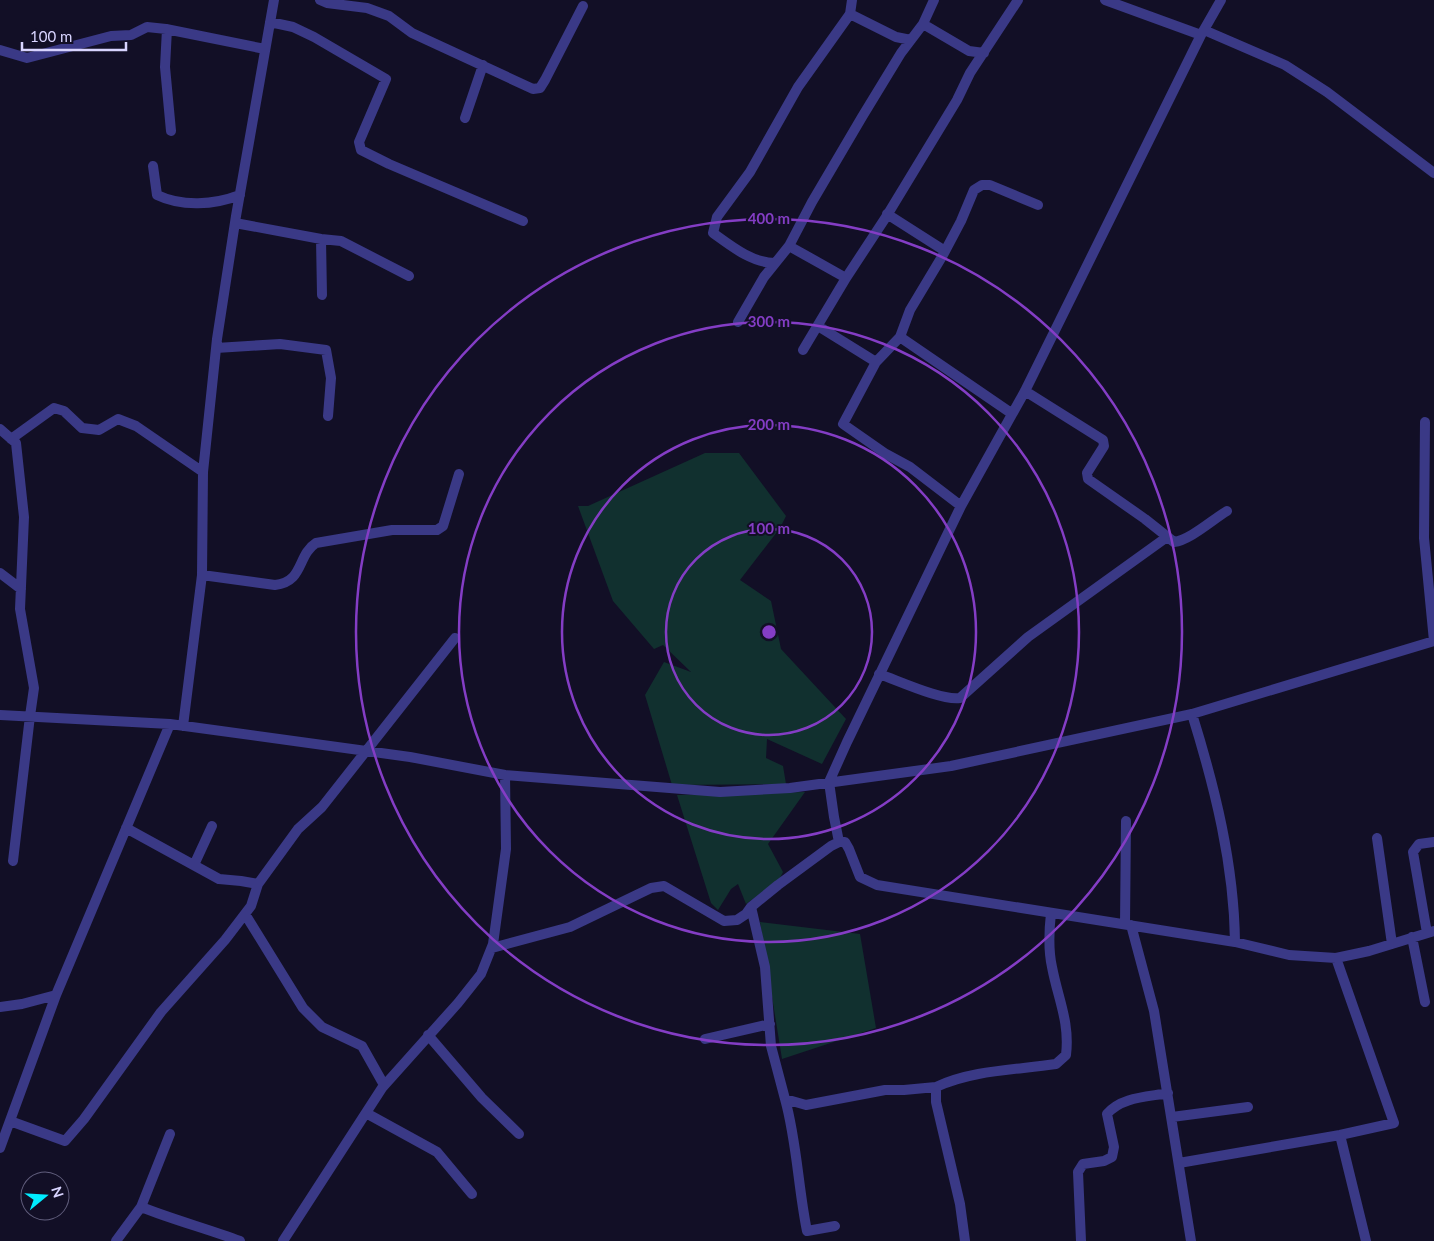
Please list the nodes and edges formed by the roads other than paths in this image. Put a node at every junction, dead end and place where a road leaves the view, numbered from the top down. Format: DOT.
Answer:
graph roads {
  1 [pos="274,0"];
  2 [pos="320,0"];
  3 [pos="852,0"];
  4 [pos="934,0"];
  5 [pos="1018,0"];
  6 [pos="1105,0"];
  7 [pos="1221,0"];
  8 [pos="583,6"];
  9 [pos="850,14"];
  10 [pos="270,22"];
  11 [pos="923,24"];
  12 [pos="167,29"];
  13 [pos="1203,32"];
  14 [pos="911,40"];
  15 [pos="265,49"];
  16 [pos="0,50"];
  17 [pos="984,53"];
  18 [pos="483,65"];
  19 [pos="465,118"];
  20 [pos="171,131"];
  21 [pos="153,166"];
  22 [pos="1434,173"];
  23 [pos="240,195"];
  24 [pos="1038,205"];
  25 [pos="887,214"];
  26 [pos="523,221"];
  27 [pos="235,223"];
  28 [pos="321,239"];
  29 [pos="789,246"];
  30 [pos="945,252"];
  31 [pos="775,263"];
  32 [pos="409,276"];
  33 [pos="846,278"];
  34 [pos="322,295"];
  35 [pos="738,322"];
  36 [pos="818,326"];
  37 [pos="900,337"];
  38 [pos="216,348"];
  39 [pos="803,350"];
  40 [pos="876,362"];
  41 [pos="1025,391"];
  42 [pos="1011,413"];
  43 [pos="328,416"];
  44 [pos="1425,422"];
  45 [pos="0,429"];
  46 [pos="11,439"];
  47 [pos="203,472"];
  48 [pos="459,474"];
  49 [pos="961,506"];
  50 [pos="1227,510"];
  51 [pos="1167,536"];
  52 [pos="0,573"];
  53 [pos="202,576"];
  54 [pos="21,589"];
  55 [pos="455,638"];
  56 [pos="1434,641"];
  57 [pos="879,674"];
  58 [pos="1192,714"];
  59 [pos="0,715"];
  60 [pos="30,716"];
  61 [pos="170,724"];
  62 [pos="183,726"];
  63 [pos="366,751"];
  64 [pos="505,775"];
  65 [pos="829,782"];
  66 [pos="1126,822"];
  67 [pos="212,826"];
  68 [pos="126,828"];
  69 [pos="1377,838"];
  70 [pos="839,842"];
  71 [pos="1434,842"];
  72 [pos="13,862"];
  73 [pos="194,865"];
  74 [pos="258,884"];
  75 [pos="751,907"];
  76 [pos="1050,913"];
  77 [pos="245,914"];
  78 [pos="1128,924"];
  79 [pos="1430,932"];
  80 [pos="1412,937"];
  81 [pos="1235,942"];
  82 [pos="1392,944"];
  83 [pos="492,948"];
  84 [pos="1336,958"];
  85 [pos="56,995"];
  86 [pos="1425,1002"];
  87 [pos="0,1007"];
  88 [pos="770,1024"];
  89 [pos="428,1035"];
  90 [pos="705,1039"];
  91 [pos="384,1085"];
  92 [pos="936,1087"];
  93 [pos="1168,1093"];
  94 [pos="785,1099"];
  95 [pos="1248,1107"];
  96 [pos="366,1113"];
  97 [pos="1172,1118"];
  98 [pos="10,1121"];
  99 [pos="170,1134"];
  100 [pos="519,1134"];
  101 [pos="1340,1135"];
  102 [pos="0,1148"];
  103 [pos="1179,1163"];
  104 [pos="472,1194"];
  105 [pos="141,1207"];
  106 [pos="835,1226"];
  107 [pos="116,1241"];
  108 [pos="240,1241"];
  109 [pos="283,1241"];
  110 [pos="965,1241"];
  111 [pos="1081,1241"];
  112 [pos="1191,1241"];
  113 [pos="1366,1241"];
  1 -- 10 [label="street"];
  2 -- 18 [label="street"];
  3 -- 9 [label="street"];
  4 -- 11 [label="street"];
  5 -- 17 [label="street"];
  6 -- 13 [label="street"];
  7 -- 13 [label="street"];
  8 -- 18 [label="street"];
  9 -- 14 [label="street"];
  9 -- 31 [label="street"];
  10 -- 15 [label="street"];
  10 -- 26 [label="street"];
  11 -- 14 [label="street"];
  11 -- 17 [label="street"];
  12 -- 15 [label="street"];
  12 -- 16 [label="street"];
  12 -- 20 [label="street"];
  13 -- 22 [label="street"];
  13 -- 41 [label="street"];
  14 -- 29 [label="street"];
  15 -- 23 [label="street"];
  17 -- 25 [label="street"];
  18 -- 19 [label="street"];
  21 -- 23 [label="street"];
  23 -- 27 [label="street"];
  24 -- 30 [label="street"];
  25 -- 30 [label="street"];
  25 -- 33 [label="street"];
  27 -- 28 [label="street"];
  27 -- 38 [label="street"];
  28 -- 32 [label="street"];
  28 -- 34 [label="street"];
  29 -- 31 [label="street"];
  29 -- 33 [label="street"];
  30 -- 37 [label="street"];
  31 -- 35 [label="street"];
  33 -- 36 [label="street"];
  36 -- 39 [label="street"];
  36 -- 40 [label="street"];
  37 -- 40 [label="street"];
  37 -- 42 [label="street"];
  38 -- 43 [label="street"];
  38 -- 47 [label="street"];
  40 -- 49 [label="street"];
  41 -- 42 [label="street"];
  41 -- 51 [label="street"];
  42 -- 49 [label="street"];
  44 -- 56 [label="street"];
  45 -- 46 [label="street"];
  46 -- 47 [label="street"];
  46 -- 54 [label="street"];
  47 -- 53 [label="street"];
  48 -- 53 [label="street"];
  49 -- 57 [label="street"];
  50 -- 51 [label="street"];
  51 -- 57 [label="street"];
  52 -- 54 [label="street"];
  53 -- 62 [label="street"];
  54 -- 60 [label="street"];
  55 -- 63 [label="street"];
  56 -- 58 [label="street"];
  57 -- 65 [label="street"];
  58 -- 65 [label="street"];
  58 -- 81 [label="street"];
  59 -- 60 [label="street"];
  60 -- 61 [label="street"];
  60 -- 72 [label="street"];
  61 -- 62 [label="street"];
  61 -- 68 [label="street"];
  62 -- 63 [label="street"];
  63 -- 64 [label="street"];
  63 -- 74 [label="street"];
  64 -- 65 [label="street"];
  64 -- 83 [label="street"];
  65 -- 70 [label="street"];
  66 -- 78 [label="street"];
  67 -- 73 [label="street"];
  68 -- 73 [label="street"];
  68 -- 85 [label="street"];
  69 -- 82 [label="street"];
  70 -- 75 [label="street"];
  70 -- 76 [label="street"];
  71 -- 79 [label="street"];
  73 -- 74 [label="street"];
  74 -- 77 [label="street"];
  75 -- 83 [label="street"];
  75 -- 88 [label="street"];
  76 -- 78 [label="street"];
  76 -- 92 [label="street"];
  77 -- 91 [label="street"];
  77 -- 98 [label="street"];
  78 -- 81 [label="street"];
  78 -- 93 [label="street"];
  79 -- 80 [label="street"];
  80 -- 82 [label="street"];
  80 -- 86 [label="street"];
  81 -- 84 [label="street"];
  82 -- 84 [label="street"];
  83 -- 89 [label="street"];
  84 -- 101 [label="street"];
  85 -- 87 [label="street"];
  85 -- 98 [label="street"];
  88 -- 90 [label="street"];
  88 -- 94 [label="street"];
  89 -- 91 [label="street"];
  89 -- 100 [label="street"];
  91 -- 96 [label="street"];
  92 -- 94 [label="street"];
  92 -- 110 [label="street"];
  93 -- 97 [label="street"];
  93 -- 111 [label="street"];
  94 -- 106 [label="street"];
  95 -- 97 [label="street"];
  96 -- 104 [label="street"];
  96 -- 109 [label="street"];
  97 -- 103 [label="street"];
  98 -- 102 [label="street"];
  99 -- 105 [label="street"];
  101 -- 103 [label="street"];
  101 -- 113 [label="street"];
  103 -- 112 [label="street"];
  105 -- 107 [label="street"];
  105 -- 108 [label="street"];
}
